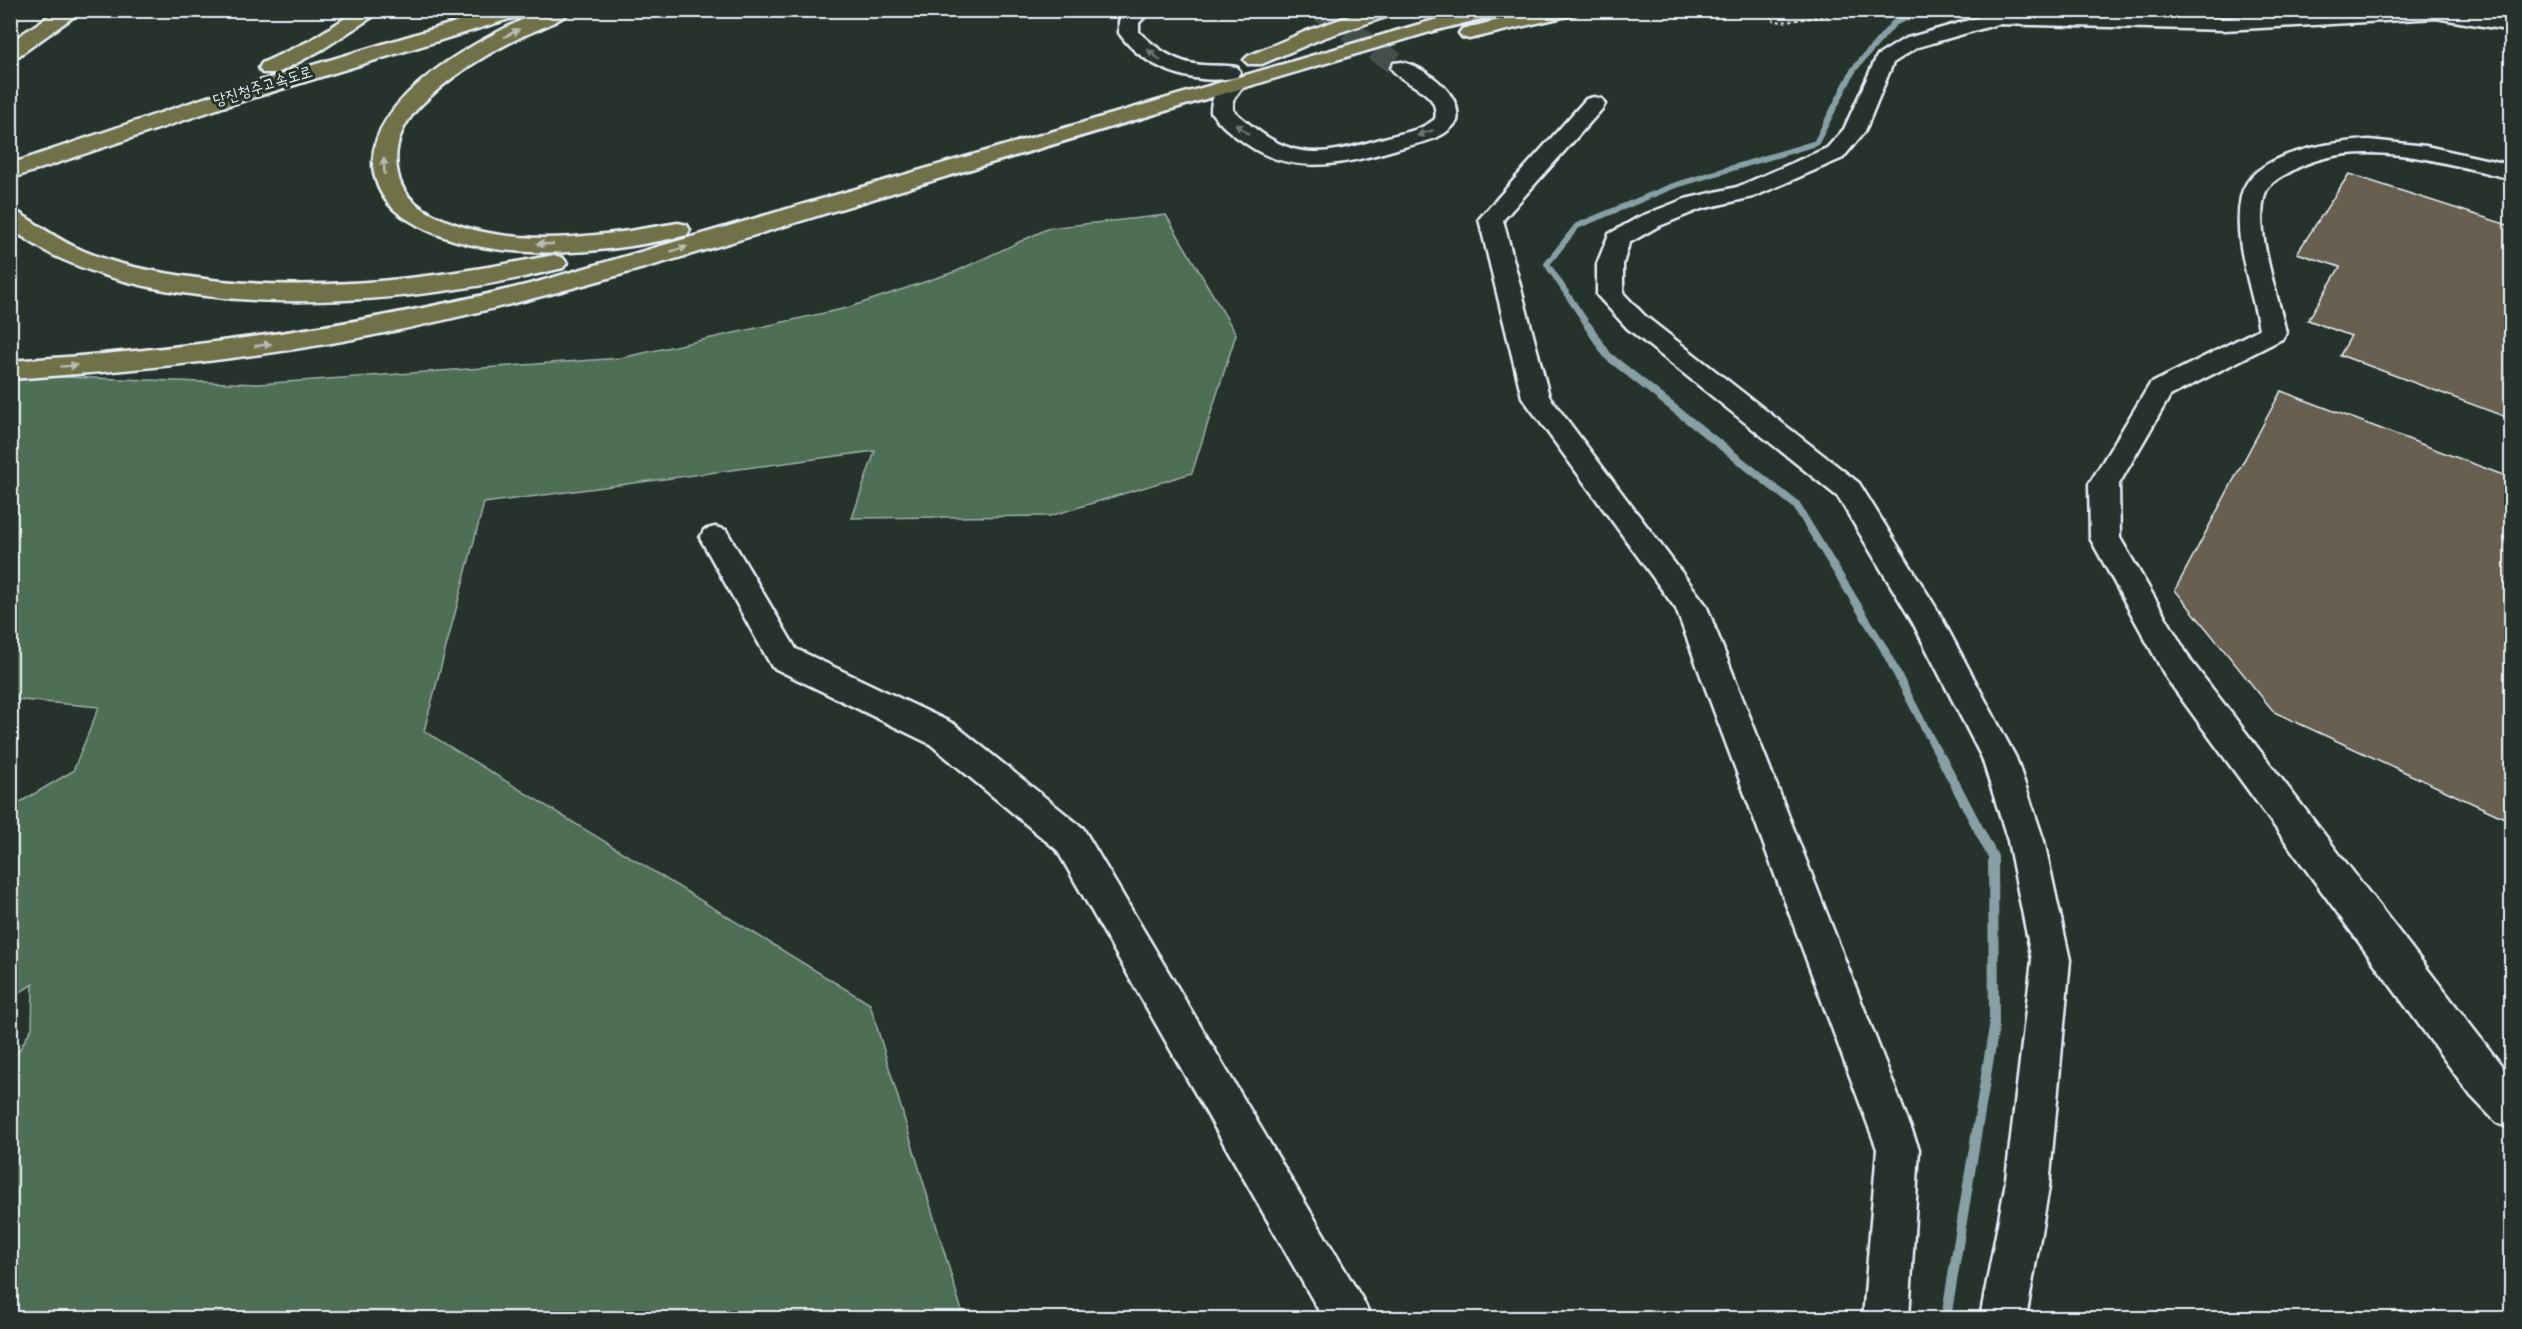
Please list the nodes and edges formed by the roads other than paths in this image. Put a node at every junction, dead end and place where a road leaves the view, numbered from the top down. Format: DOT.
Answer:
graph roads {
  1 [pos="58,10"];
  2 [pos="73,10"];
  3 [pos="373,10"];
  4 [pos="472,10"];
  5 [pos="519,10"];
  6 [pos="561,10"];
  7 [pos="1141,10"];
  8 [pos="1388,10"];
  9 [pos="1422,10"];
  10 [pos="1451,10"];
  11 [pos="1494,10"];
  12 [pos="1530,10"];
  13 [pos="1569,10"];
  14 [pos="2511,25"];
  15 [pos="10,40"];
  16 [pos="10,53"];
  17 [pos="1402,68"];
  18 [pos="1231,78"];
  19 [pos="224,87"];
  20 [pos="1594,104"];
  21 [pos="10,159"];
  22 [pos="10,172"];
  23 [pos="2511,172"];
  24 [pos="10,218"];
  25 [pos="706,225"];
  26 [pos="10,242"];
  27 [pos="622,265"];
  28 [pos="10,370"];
  29 [pos="715,538"];
  30 [pos="2511,1109"];
  31 [pos="1348,1318"];
  32 [pos="1886,1318"];
  33 [pos="2003,1318"];
  1 -- 15 [label="highway"];
  2 -- 16 [label="highway"];
  3 -- 19 [label="highway"];
  4 -- 19 [label="highway, 당진청주고속도로"];
  5 -- 22 [label="highway, 당진청주고속도로"];
  25 -- 6 [label="highway, one-way"];
  18 -- 7 [label="lane, one-way"];
  8 -- 18 [label="highway"];
  9 -- 18 [label="highway"];
  10 -- 18 [label="highway"];
  11 -- 18 [label="highway"];
  12 -- 18 [label="highway"];
  13 -- 18 [label="highway"];
  14 -- 33 [label="lane"];
  17 -- 18 [label="lane, one-way"];
  18 -- 25 [label="highway"];
  27 -- 18 [label="highway, one-way"];
  19 -- 21 [label="highway, 당진청주고속도로"];
  20 -- 32 [label="lane"];
  23 -- 30 [label="lane"];
  24 -- 25 [label="highway"];
  26 -- 27 [label="highway"];
  28 -- 27 [label="highway, one-way"];
  29 -- 31 [label="lane"];
}
